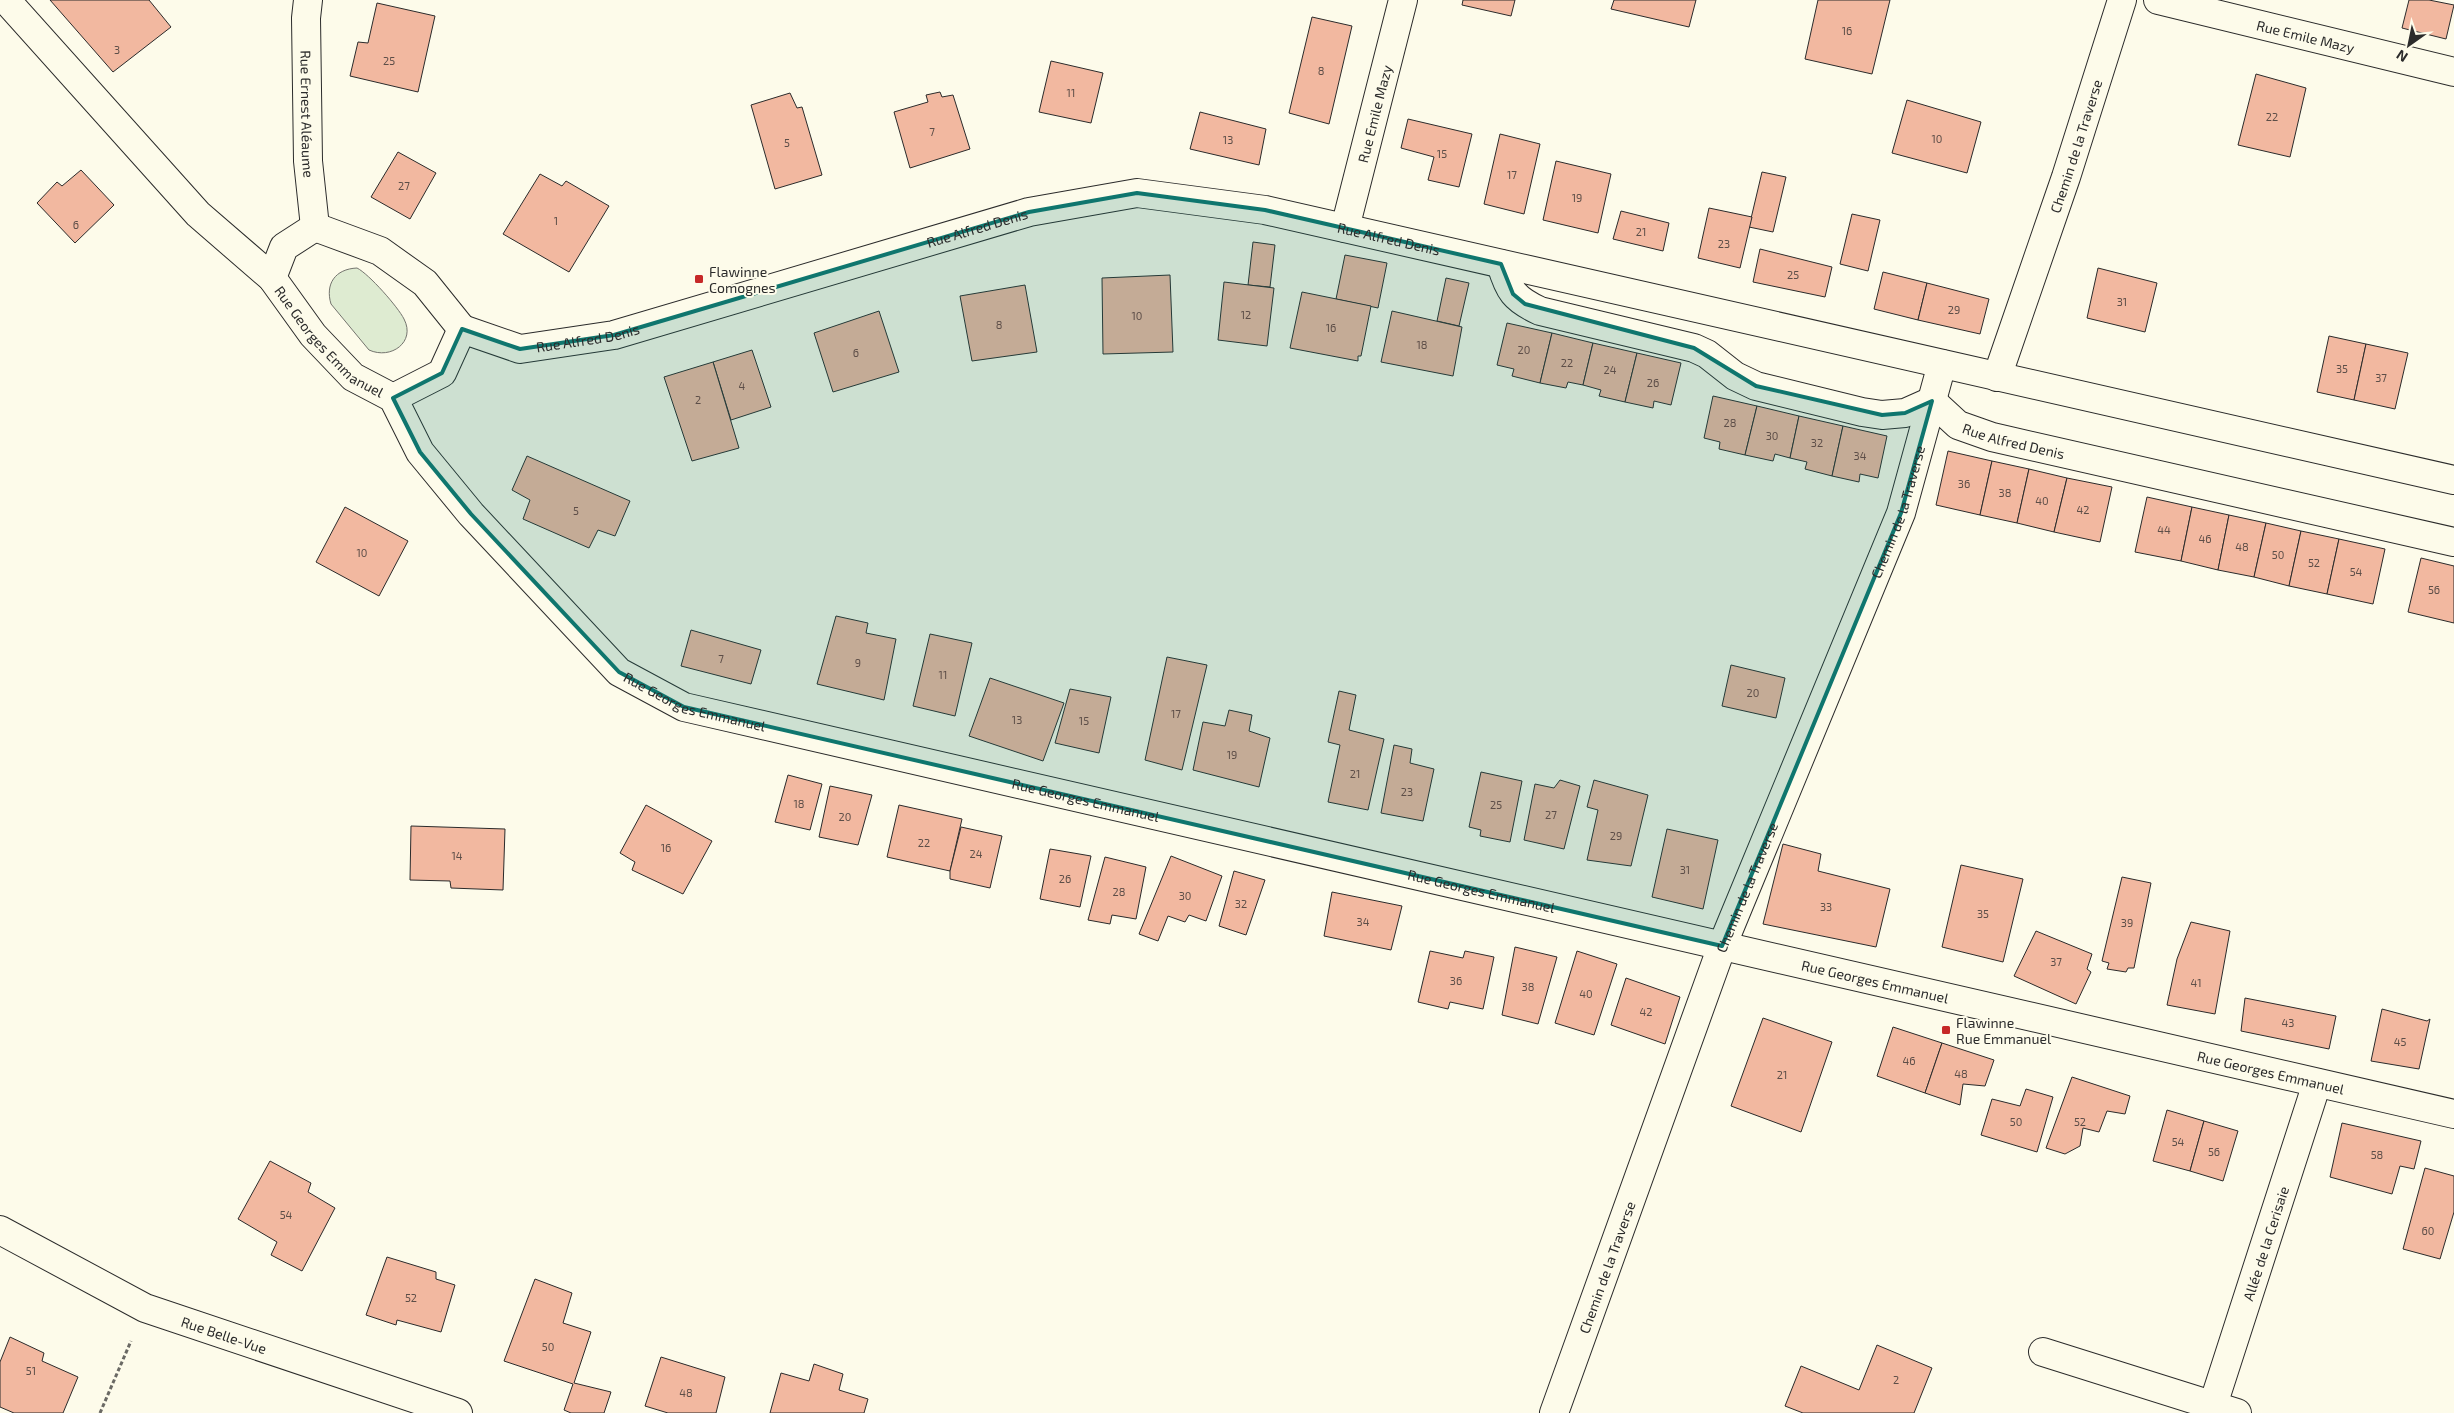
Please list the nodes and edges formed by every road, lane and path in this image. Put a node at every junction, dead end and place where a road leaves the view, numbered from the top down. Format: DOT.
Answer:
graph roads {
  1 [pos="6,0"];
  2 [pos="308,0"];
  3 [pos="1403,0"];
  4 [pos="2122,0"];
  5 [pos="2158,0"];
  6 [pos="2454,72"];
  7 [pos="315,228"];
  8 [pos="1345,228"];
  9 [pos="1501,264"];
  10 [pos="272,278"];
  11 [pos="462,329"];
  12 [pos="1942,364"];
  13 [pos="1997,376"];
  14 [pos="393,398"];
  15 [pos="1932,402"];
  16 [pos="2454,480"];
  17 [pos="2454,542"];
  18 [pos="1722,946"];
  19 [pos="2316,1083"];
  20 [pos="2454,1114"];
  21 [pos="0,1230"];
  22 [pos="145,1308"];
  23 [pos="2043,1352"];
  24 [pos="2225,1409"];
  25 [pos="100,1413"];
  26 [pos="458,1413"];
  27 [pos="1554,1413"];
  1 -- 10 [label="street, Rue Georges Emmanuel"];
  2 -- 7 [label="street, Rue Ernest Aléaume"];
  3 -- 8 [label="street, Rue Emile Mazy"];
  4 -- 13 [label="street, Chemin de la Traverse"];
  5 -- 6 [label="street, Rue Emile Mazy"];
  7 -- 10 [label="street"];
  7 -- 11 [label="street"];
  8 -- 9 [label="street, Rue Alfred Denis"];
  8 -- 11 [label="street, Rue Alfred Denis"];
  9 -- 12 [label="street, Rue Alfred Denis"];
  9 -- 15 [label="street"];
  10 -- 14 [label="street, Rue Georges Emmanuel"];
  11 -- 14 [label="street"];
  12 -- 13 [label="street, Rue Alfred Denis"];
  12 -- 15 [label="street, Chemin de la Traverse"];
  13 -- 16 [label="street, Rue Alfred Denis"];
  14 -- 18 [label="street, Rue Georges Emmanuel"];
  15 -- 17 [label="street, Rue Alfred Denis"];
  15 -- 18 [label="street, Chemin de la Traverse"];
  18 -- 19 [label="street, Rue Georges Emmanuel"];
  18 -- 27 [label="street, Chemin de la Traverse"];
  19 -- 20 [label="street, Rue Georges Emmanuel"];
  19 -- 24 [label="street, Allée de la Cerisaie"];
  21 -- 22 [label="street, Rue Belle-Vue"];
  22 -- 25 [label="path"];
  22 -- 26 [label="street, Rue Belle-Vue"];
  23 -- 24 [label="street, Allée de la Cerisaie"];
}
